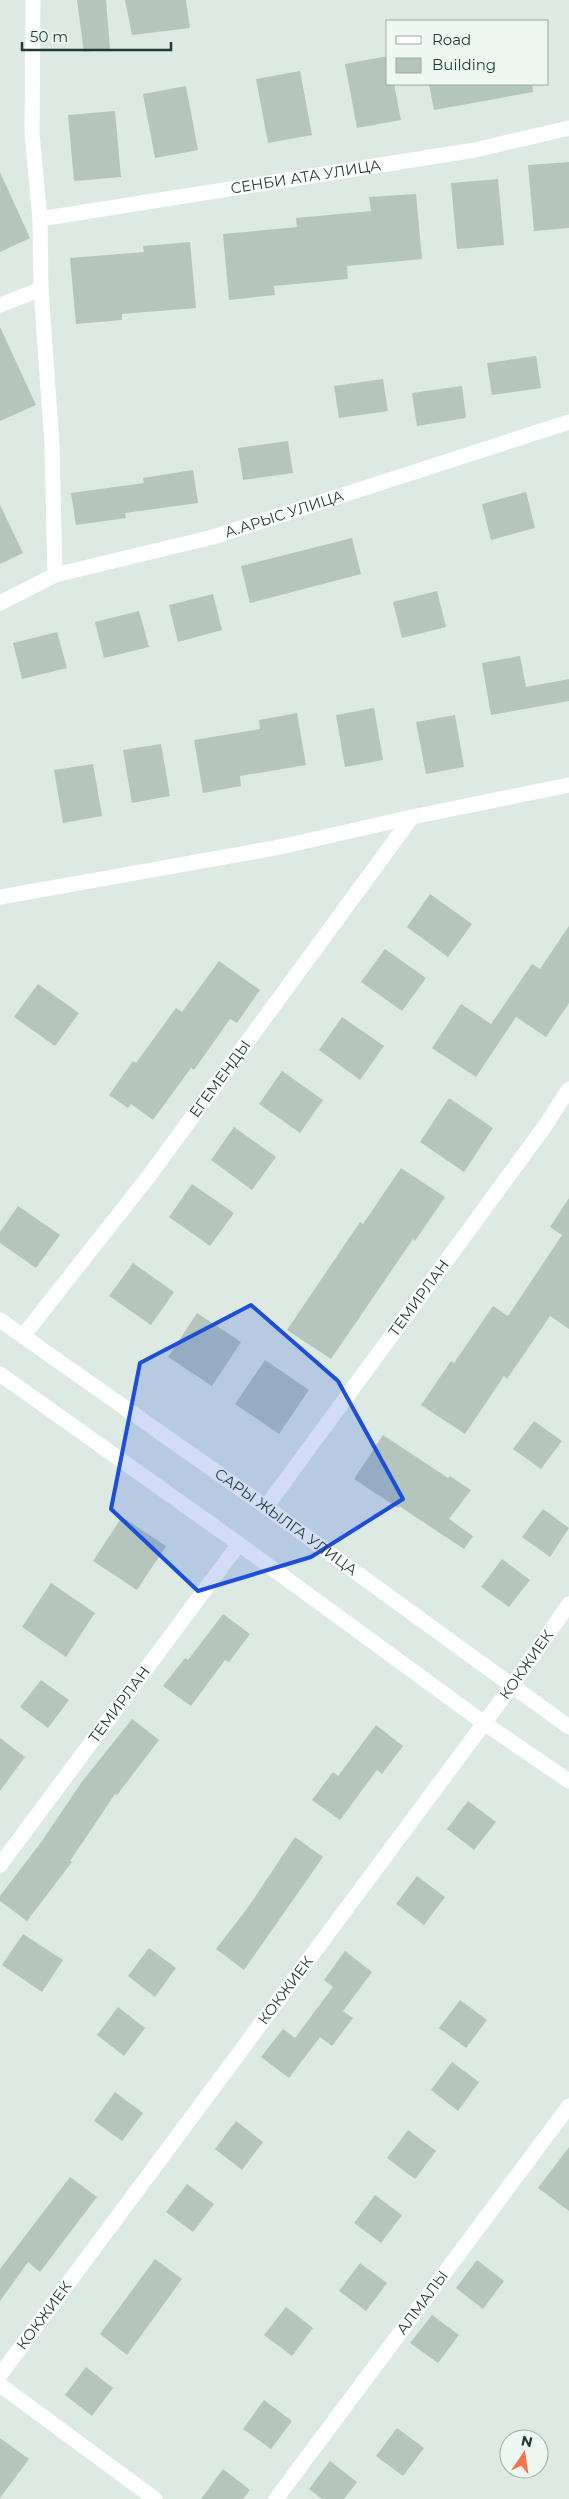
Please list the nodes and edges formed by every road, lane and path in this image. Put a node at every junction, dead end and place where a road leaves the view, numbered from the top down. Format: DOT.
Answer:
graph roads {
  1 [pos="33,0"];
  2 [pos="569,128"];
  3 [pos="40,219"];
  4 [pos="41,290"];
  5 [pos="0,305"];
  6 [pos="569,422"];
  7 [pos="55,574"];
  8 [pos="0,603"];
  9 [pos="569,785"];
  10 [pos="412,817"];
  11 [pos="0,897"];
  12 [pos="569,1089"];
  13 [pos="0,1320"];
  14 [pos="23,1336"];
  15 [pos="0,1374"];
  16 [pos="266,1507"];
  17 [pos="239,1544"];
  18 [pos="569,1604"];
  19 [pos="511,1687"];
  20 [pos="484,1723"];
  21 [pos="569,1727"];
  22 [pos="569,1781"];
  23 [pos="0,1865"];
  24 [pos="569,2106"];
  25 [pos="0,2375"];
  26 [pos="0,2385"];
  27 [pos="155,2499"];
  28 [pos="276,2499"];
  1 -- 3 [label="street"];
  2 -- 3 [label="street, СЕНБИ АТА УЛИЦА"];
  3 -- 4 [label="street"];
  4 -- 5 [label="street"];
  4 -- 7 [label="street"];
  6 -- 7 [label="street, А.АРЫС УЛИЦА"];
  7 -- 8 [label="street, А.АРЫС УЛИЦА"];
  9 -- 10 [label="street"];
  10 -- 11 [label="street"];
  10 -- 14 [label="street, ЕГЕМЕНДЫ"];
  12 -- 16 [label="street, ТЕМИРЛАН"];
  13 -- 14 [label="street, САРЫ ЖЫЛГА УЛИЦА"];
  14 -- 16 [label="street, САРЫ ЖЫЛГА УЛИЦА"];
  15 -- 17 [label="street"];
  16 -- 19 [label="street, САРЫ ЖЫЛГА УЛИЦА"];
  17 -- 20 [label="street"];
  17 -- 23 [label="street, ТЕМИРЛАН"];
  18 -- 19 [label="street, КОКЖИЕК"];
  19 -- 20 [label="street, КОКЖИЕК"];
  19 -- 21 [label="street, САРЫ ЖЫЛГА УЛИЦА"];
  20 -- 22 [label="street"];
  20 -- 25 [label="street, КОКЖИЕК"];
  24 -- 28 [label="street, АЛМАЛЫ"];
  26 -- 27 [label="street"];
}
